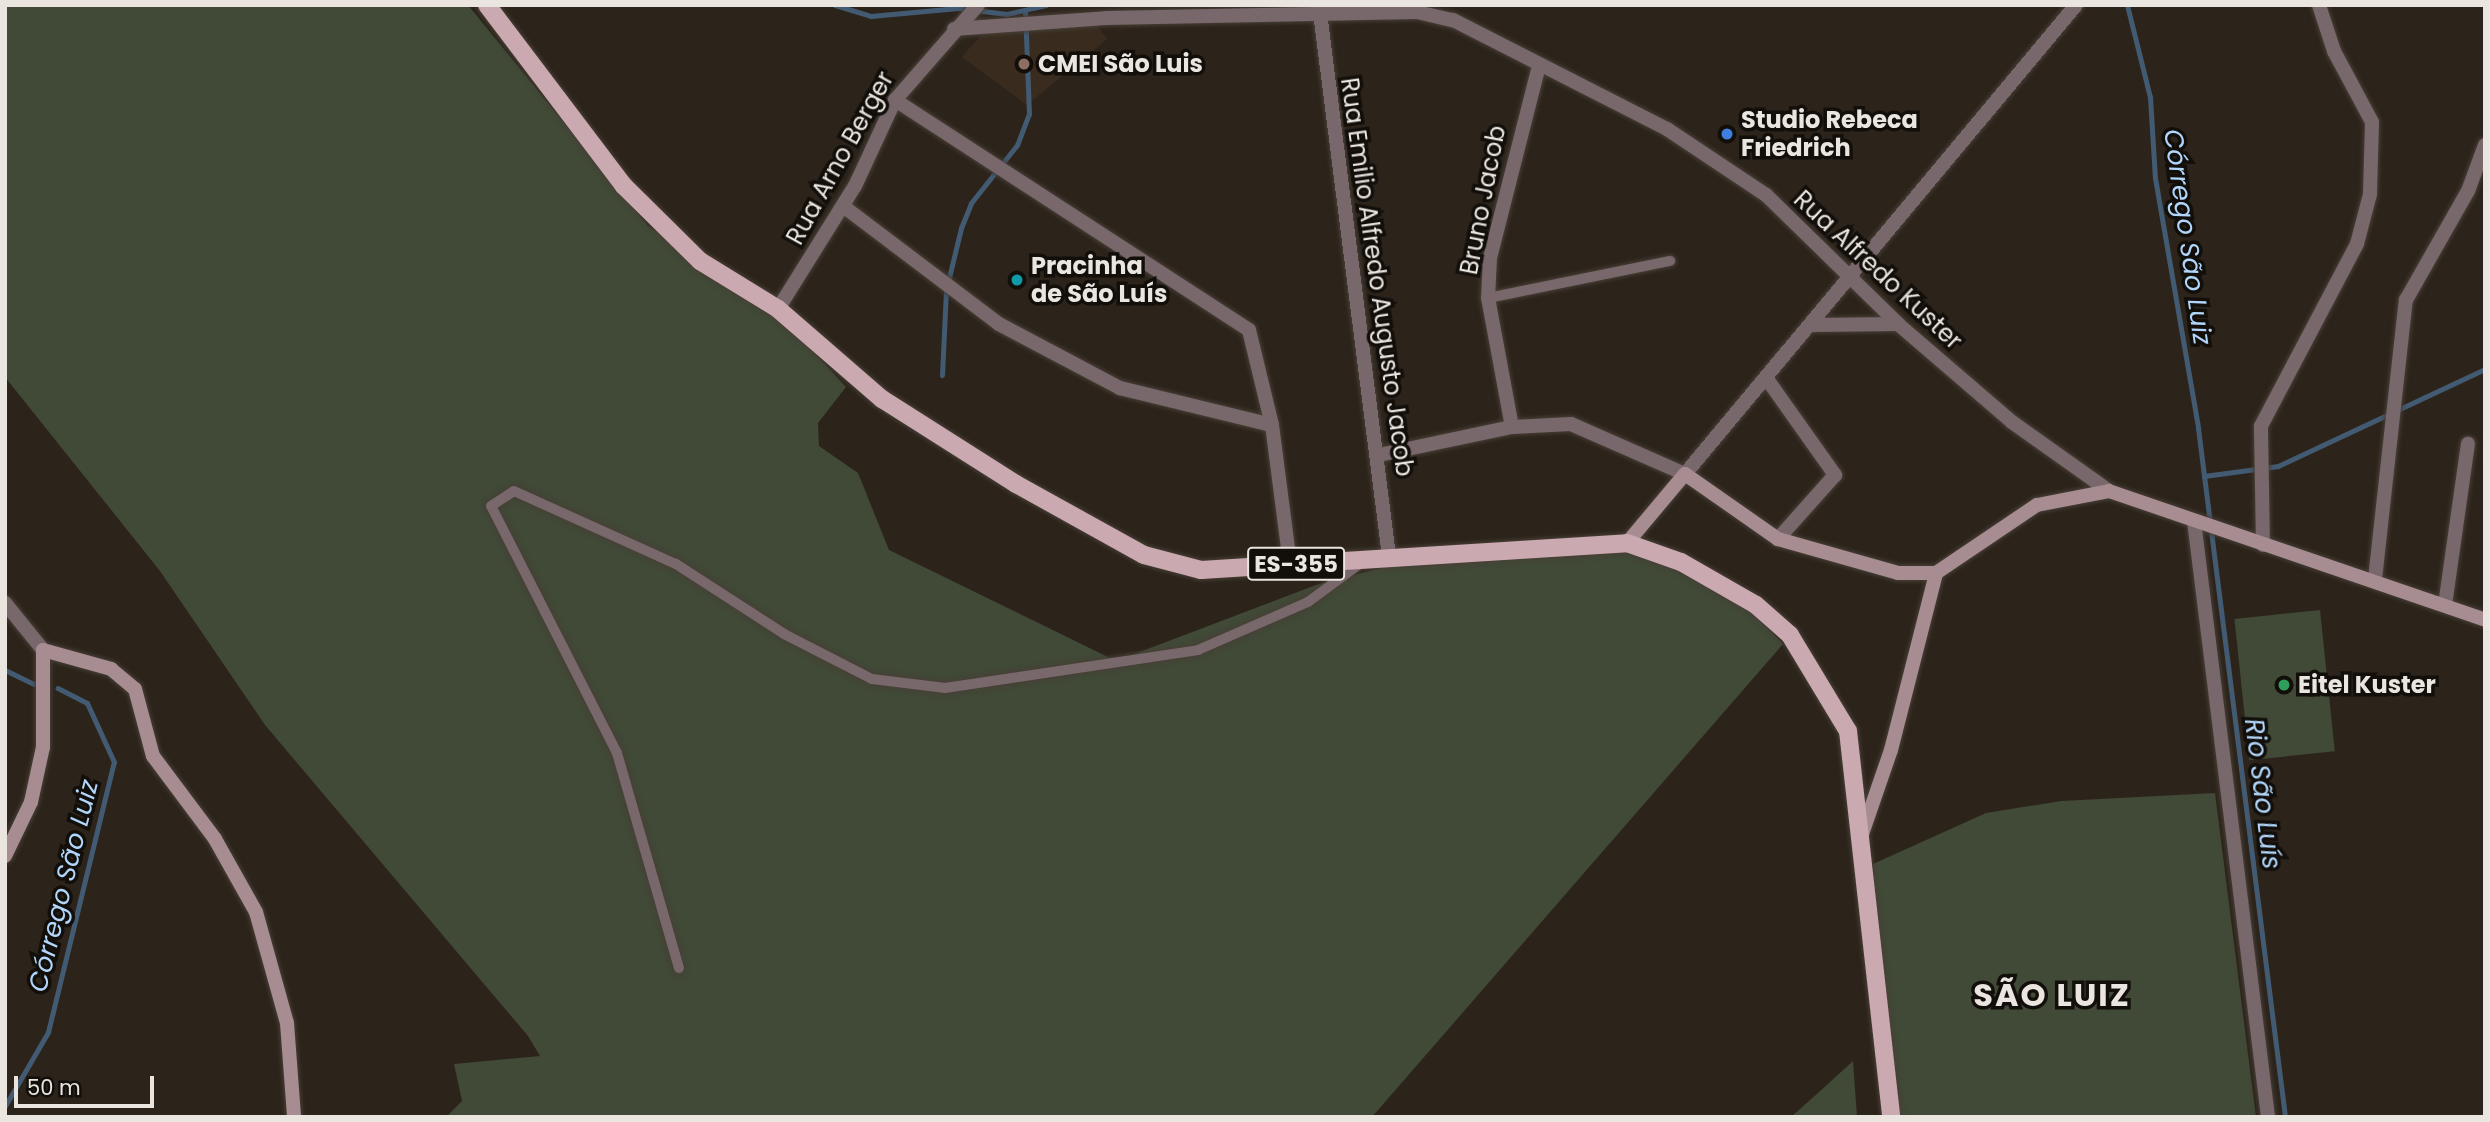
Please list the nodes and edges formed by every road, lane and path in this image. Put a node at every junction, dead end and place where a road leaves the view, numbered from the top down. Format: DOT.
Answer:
graph roads {
  1 [pos="487,5"];
  2 [pos="978,5"];
  3 [pos="1182,5"];
  4 [pos="2076,5"];
  5 [pos="2319,5"];
  6 [pos="1318,11"];
  7 [pos="1194,16"];
  8 [pos="954,29"];
  9 [pos="1539,66"];
  10 [pos="895,100"];
  11 [pos="2485,145"];
  12 [pos="843,206"];
  13 [pos="1670,261"];
  14 [pos="1850,279"];
  15 [pos="1488,298"];
  16 [pos="778,309"];
  17 [pos="1898,324"];
  18 [pos="1812,325"];
  19 [pos="1767,379"];
  20 [pos="1272,425"];
  21 [pos="1512,427"];
  22 [pos="2468,444"];
  23 [pos="1380,455"];
  24 [pos="1685,474"];
  25 [pos="2109,491"];
  26 [pos="2196,522"];
  27 [pos="1778,538"];
  28 [pos="1628,543"];
  29 [pos="2263,545"];
  30 [pos="1389,556"];
  31 [pos="1367,558"];
  32 [pos="1290,564"];
  33 [pos="1936,573"];
  34 [pos="2375,579"];
  35 [pos="5,603"];
  36 [pos="2445,605"];
  37 [pos="2485,620"];
  38 [pos="43,650"];
  39 [pos="1858,845"];
  40 [pos="5,856"];
  41 [pos="679,968"];
  42 [pos="294,1117"];
  43 [pos="1891,1117"];
  44 [pos="2268,1117"];
  1 -- 16 [label="main road, ES-355"];
  2 -- 8 [label="street, Rua Arno Berger"];
  3 -- 7 [label="street"];
  4 -- 14 [label="street"];
  5 -- 29 [label="street"];
  6 -- 7 [label="street, Rua Alfredo Kuster"];
  6 -- 9 [label="street, Rua Alfredo Kuster"];
  6 -- 23 [label="street, Rua Emilio Alfredo Augusto Jacob"];
  7 -- 8 [label="street, Rua Alfredo Kuster"];
  8 -- 10 [label="street, Rua Arno Berger"];
  9 -- 14 [label="street, Rua Alfredo Kuster"];
  9 -- 15 [label="street, Bruno Jacob"];
  10 -- 12 [label="street, Rua Arno Berger"];
  10 -- 20 [label="street"];
  11 -- 34 [label="street"];
  12 -- 16 [label="street, Rua Arno Berger"];
  12 -- 20 [label="street"];
  13 -- 15 [label="lane"];
  14 -- 17 [label="street, Rua Alfredo Kuster"];
  14 -- 18 [label="street"];
  15 -- 21 [label="street, Bruno Jacob"];
  16 -- 32 [label="main road, ES-355"];
  17 -- 18 [label="street"];
  17 -- 25 [label="street, Rua Alfredo Kuster"];
  18 -- 19 [label="street"];
  19 -- 24 [label="street"];
  19 -- 27 [label="street"];
  20 -- 32 [label="street"];
  21 -- 23 [label="street"];
  21 -- 24 [label="street"];
  22 -- 36 [label="street"];
  23 -- 30 [label="street, Rua Emilio Alfredo Augusto Jacob"];
  24 -- 27 [label="street"];
  24 -- 28 [label="street"];
  25 -- 26 [label="street"];
  25 -- 33 [label="street"];
  26 -- 29 [label="street"];
  26 -- 44 [label="street"];
  27 -- 33 [label="street"];
  28 -- 30 [label="main road, ES-355"];
  28 -- 39 [label="main road, ES-355"];
  29 -- 34 [label="street"];
  30 -- 31 [label="main road, ES-355"];
  31 -- 32 [label="main road, ES-355"];
  31 -- 41 [label="lane"];
  33 -- 39 [label="street"];
  34 -- 36 [label="street"];
  35 -- 38 [label="street"];
  36 -- 37 [label="street"];
  38 -- 40 [label="street"];
  38 -- 42 [label="street"];
  39 -- 43 [label="main road, ES-355"];
}
